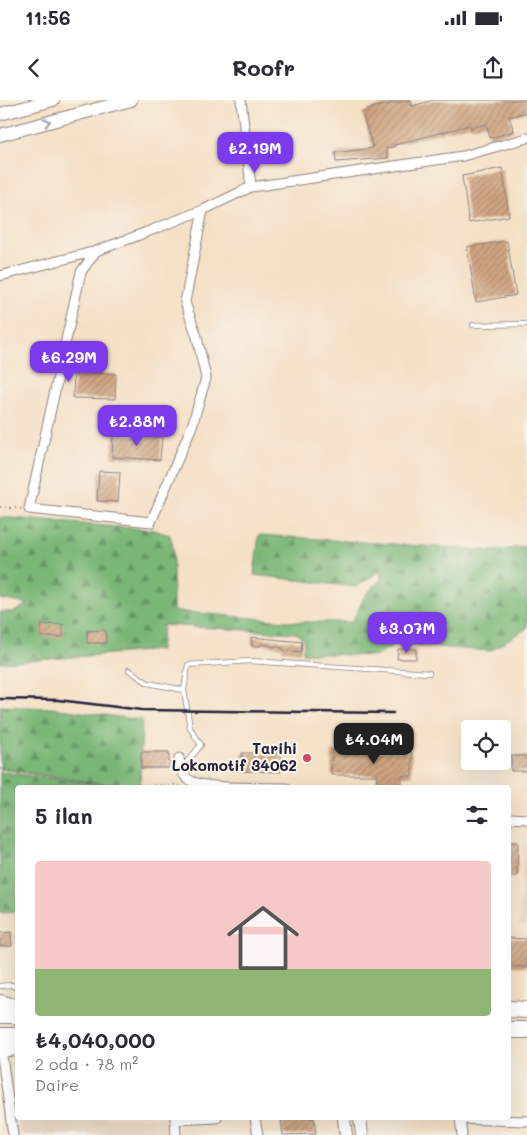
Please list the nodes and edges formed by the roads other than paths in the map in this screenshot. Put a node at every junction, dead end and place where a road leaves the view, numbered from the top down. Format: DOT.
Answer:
graph roads {
  1 [pos="53,100"];
  2 [pos="131,100"];
  3 [pos="241,100"];
  4 [pos="0,114"];
  5 [pos="0,135"];
  6 [pos="527,138"];
  7 [pos="251,187"];
  8 [pos="203,210"];
  9 [pos="96,250"];
  10 [pos="0,276"];
  11 [pos="527,324"];
  12 [pos="473,325"];
  13 [pos="129,670"];
  14 [pos="428,673"];
  15 [pos="184,690"];
  16 [pos="179,758"];
  17 [pos="181,769"];
  18 [pos="198,785"];
  19 [pos="511,818"];
  20 [pos="527,818"];
  21 [pos="0,986"];
  22 [pos="15,986"];
  23 [pos="0,1003"];
  24 [pos="15,1007"];
  25 [pos="511,1010"];
  26 [pos="527,1010"];
  27 [pos="0,1015"];
  28 [pos="15,1015"];
  29 [pos="511,1030"];
  30 [pos="527,1030"];
  31 [pos="0,1036"];
  32 [pos="15,1036"];
  33 [pos="15,1047"];
  34 [pos="0,1049"];
  35 [pos="175,1120"];
  36 [pos="255,1120"];
  37 [pos="344,1120"];
  38 [pos="360,1120"];
  39 [pos="460,1120"];
  40 [pos="505,1120"];
  41 [pos="527,1121"];
  42 [pos="13,1135"];
  43 [pos="176,1135"];
  44 [pos="258,1135"];
  45 [pos="346,1135"];
  46 [pos="362,1135"];
  47 [pos="462,1135"];
  1 -- 4 [label="main road"];
  5 -- 2 [label="main road, one-way"];
  3 -- 7 [label="street"];
  6 -- 7 [label="street"];
  7 -- 8 [label="street"];
  8 -- 9 [label="street"];
  8 -- 9 [label="street"];
  9 -- 10 [label="street"];
  11 -- 12 [label="lane"];
  13 -- 15 [label="lane"];
  14 -- 15 [label="lane"];
  15 -- 17 [label="lane"];
  16 -- 17 [label="street"];
  17 -- 18 [label="street"];
  19 -- 20 [label="street"];
  21 -- 22 [label="lane"];
  23 -- 24 [label="highway"];
  25 -- 26 [label="highway"];
  27 -- 28 [label="highway"];
  29 -- 30 [label="highway"];
  31 -- 32 [label="highway"];
  33 -- 34 [label="highway"];
  34 -- 42 [label="street"];
  35 -- 43 [label="street"];
  36 -- 44 [label="street"];
  37 -- 45 [label="main road"];
  38 -- 46 [label="main road"];
  39 -- 47 [label="street"];
  40 -- 41 [label="street"];
}
